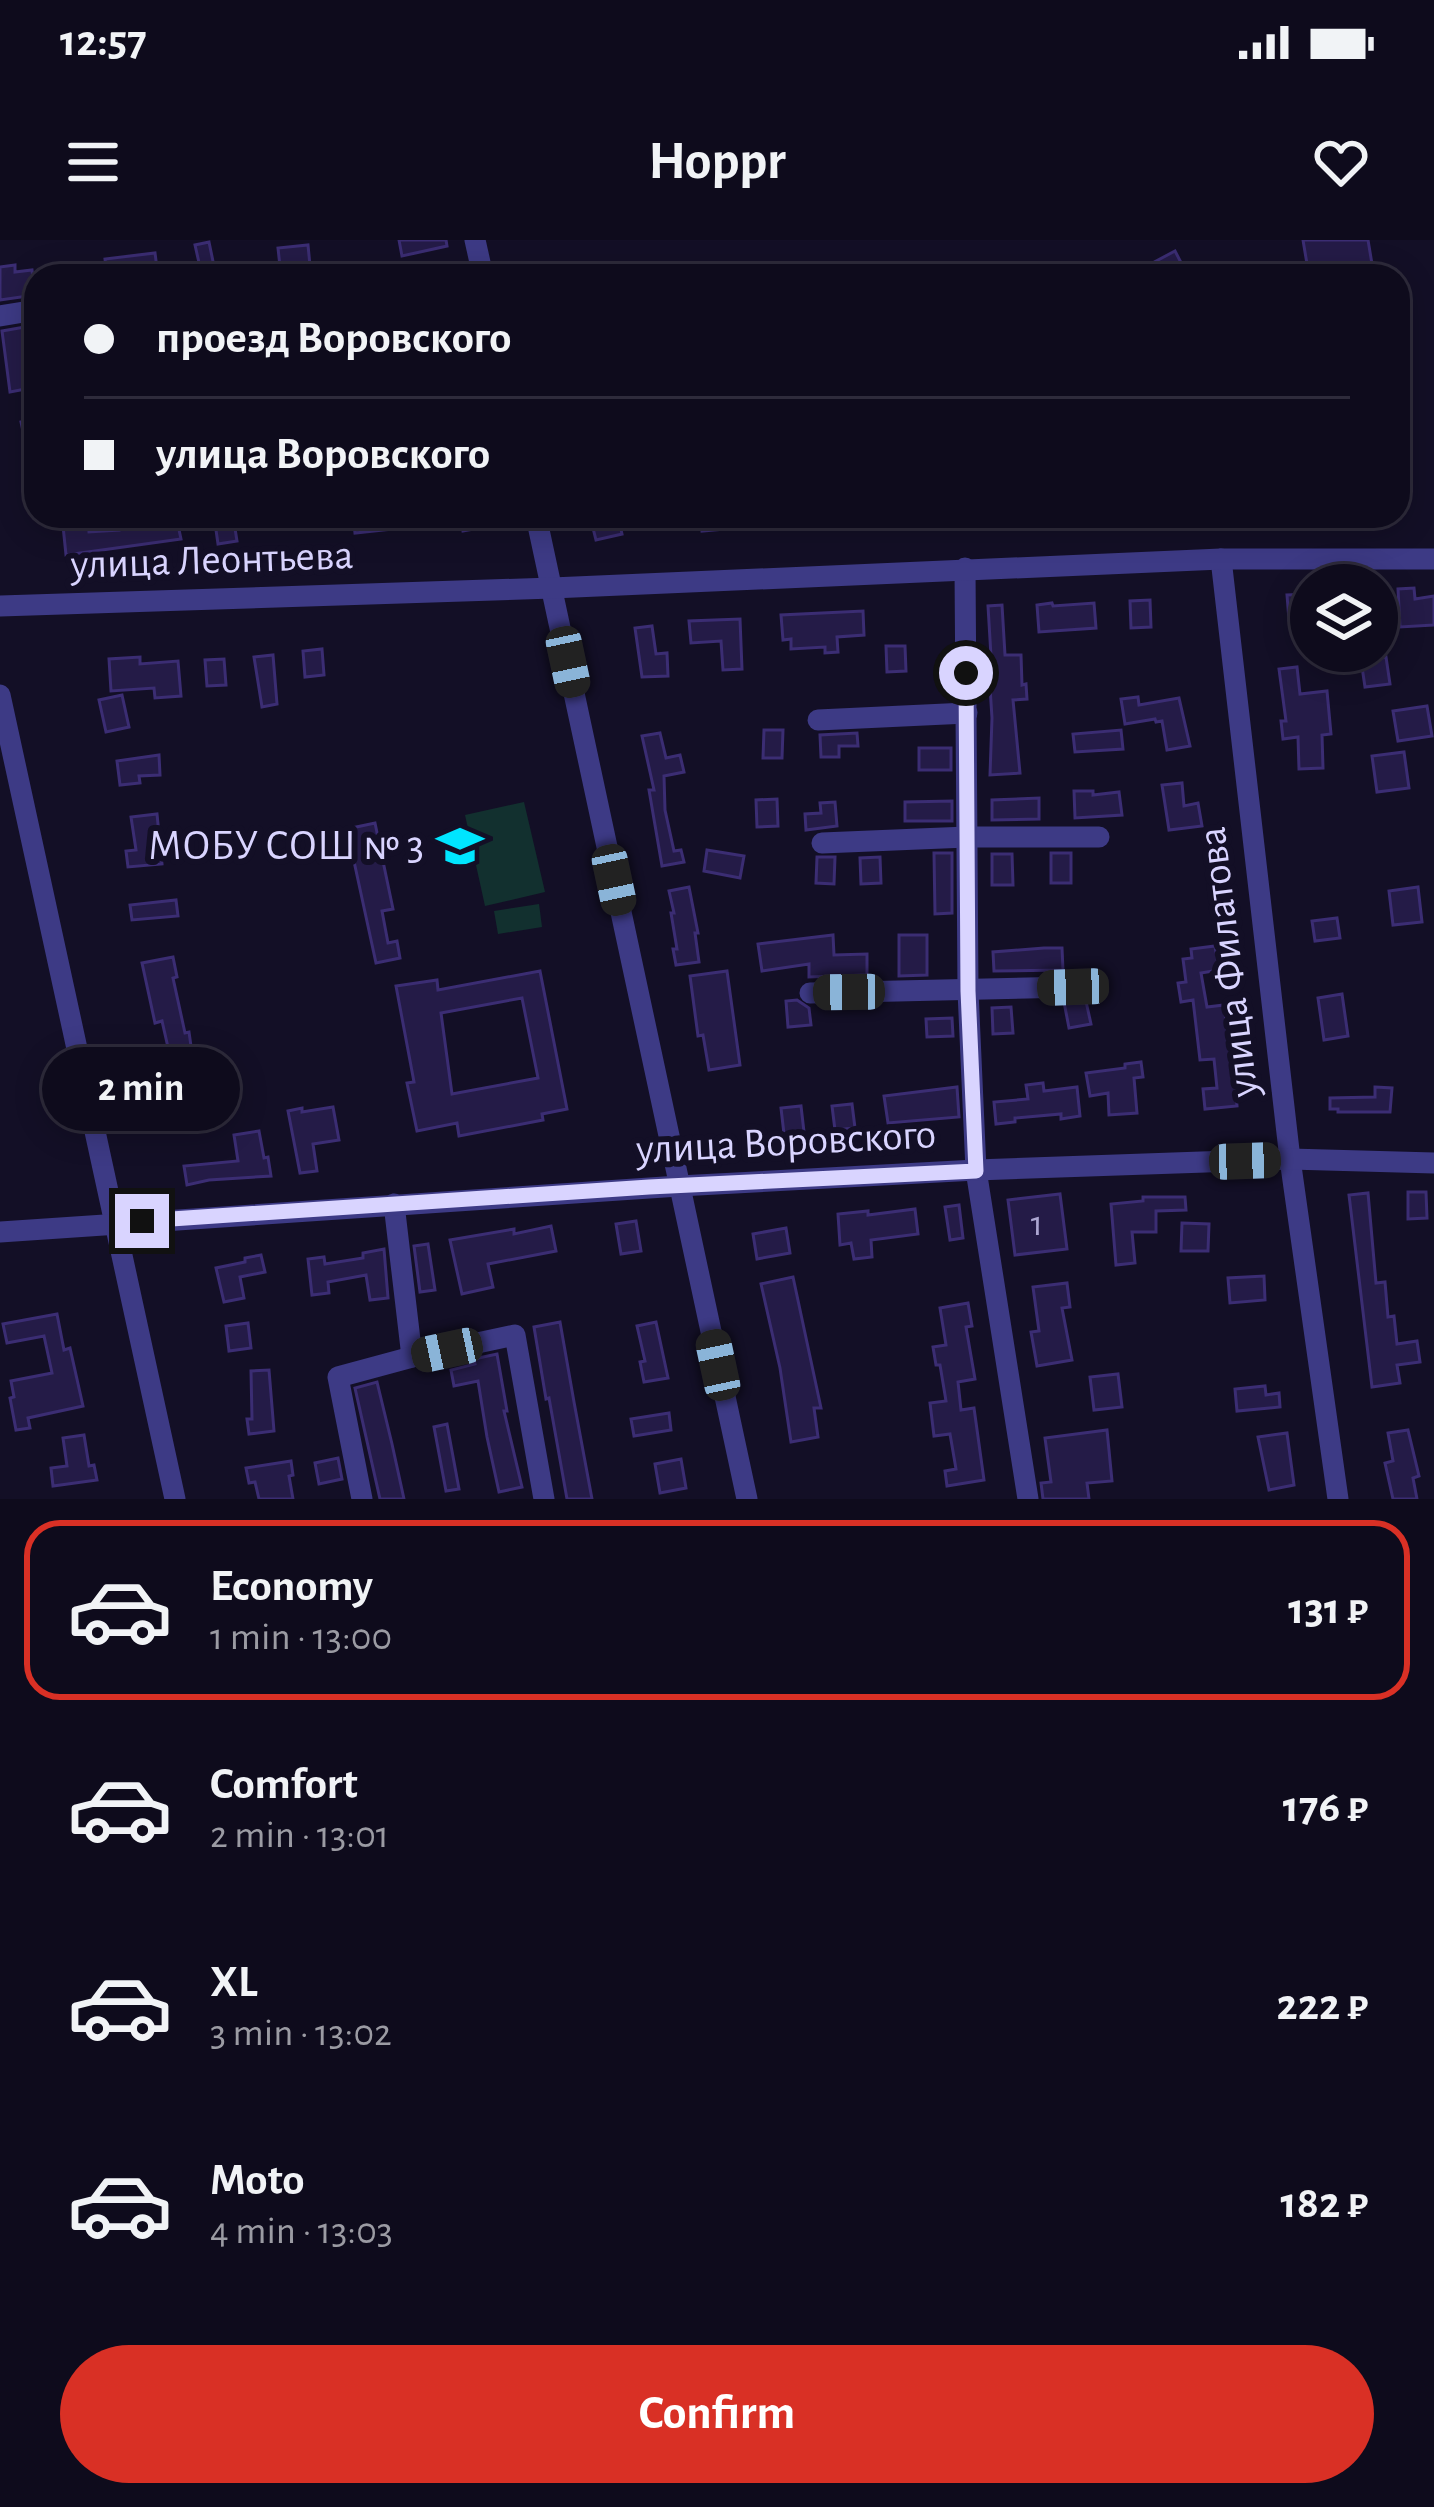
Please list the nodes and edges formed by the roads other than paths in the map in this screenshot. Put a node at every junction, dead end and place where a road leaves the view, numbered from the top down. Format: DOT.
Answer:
graph roads {
  1 [pos="539,528"];
  2 [pos="1221,559"];
  3 [pos="1434,560"];
  4 [pos="965,568"];
  5 [pos="552,588"];
  6 [pos="0,606"];
  7 [pos="0,695"];
  8 [pos="967,713"];
  9 [pos="818,720"];
  10 [pos="5,744"];
  11 [pos="967,837"];
  12 [pos="1099,837"];
  13 [pos="822,843"];
  14 [pos="1073,987"];
  15 [pos="968,991"];
  16 [pos="810,993"];
  17 [pos="1290,1159"];
  18 [pos="1434,1163"];
  19 [pos="976,1171"];
  20 [pos="679,1186"];
  21 [pos="394,1204"];
  22 [pos="114,1223"];
  23 [pos="0,1232"];
  24 [pos="412,1357"];
  25 [pos="175,1499"];
  26 [pos="362,1499"];
  27 [pos="544,1499"];
  28 [pos="747,1499"];
  29 [pos="1028,1499"];
  30 [pos="1338,1499"];
  1 -- 5 [label="street"];
  2 -- 3 [label="street, улица Леонтьева"];
  2 -- 4 [label="street, улица Леонтьева"];
  2 -- 17 [label="street, улица Филатова"];
  4 -- 5 [label="street, улица Леонтьева"];
  4 -- 8 [label="street"];
  5 -- 6 [label="street, улица Леонтьева"];
  5 -- 20 [label="street"];
  7 -- 10 [label="street"];
  8 -- 9 [label="street"];
  8 -- 11 [label="street"];
  10 -- 22 [label="street"];
  11 -- 12 [label="street"];
  11 -- 13 [label="street"];
  11 -- 15 [label="street"];
  14 -- 15 [label="street"];
  15 -- 16 [label="street"];
  15 -- 19 [label="street"];
  17 -- 18 [label="street, улица Воровского"];
  17 -- 19 [label="street, улица Воровского"];
  17 -- 30 [label="street, улица Филатова"];
  19 -- 20 [label="street, улица Воровского"];
  19 -- 29 [label="street"];
  20 -- 21 [label="street, улица Воровского"];
  20 -- 28 [label="street"];
  21 -- 22 [label="street, улица Воровского"];
  21 -- 24 [label="street"];
  22 -- 23 [label="street, улица Воровского"];
  22 -- 25 [label="street"];
  24 -- 26 [label="street"];
  24 -- 27 [label="street"];
}
